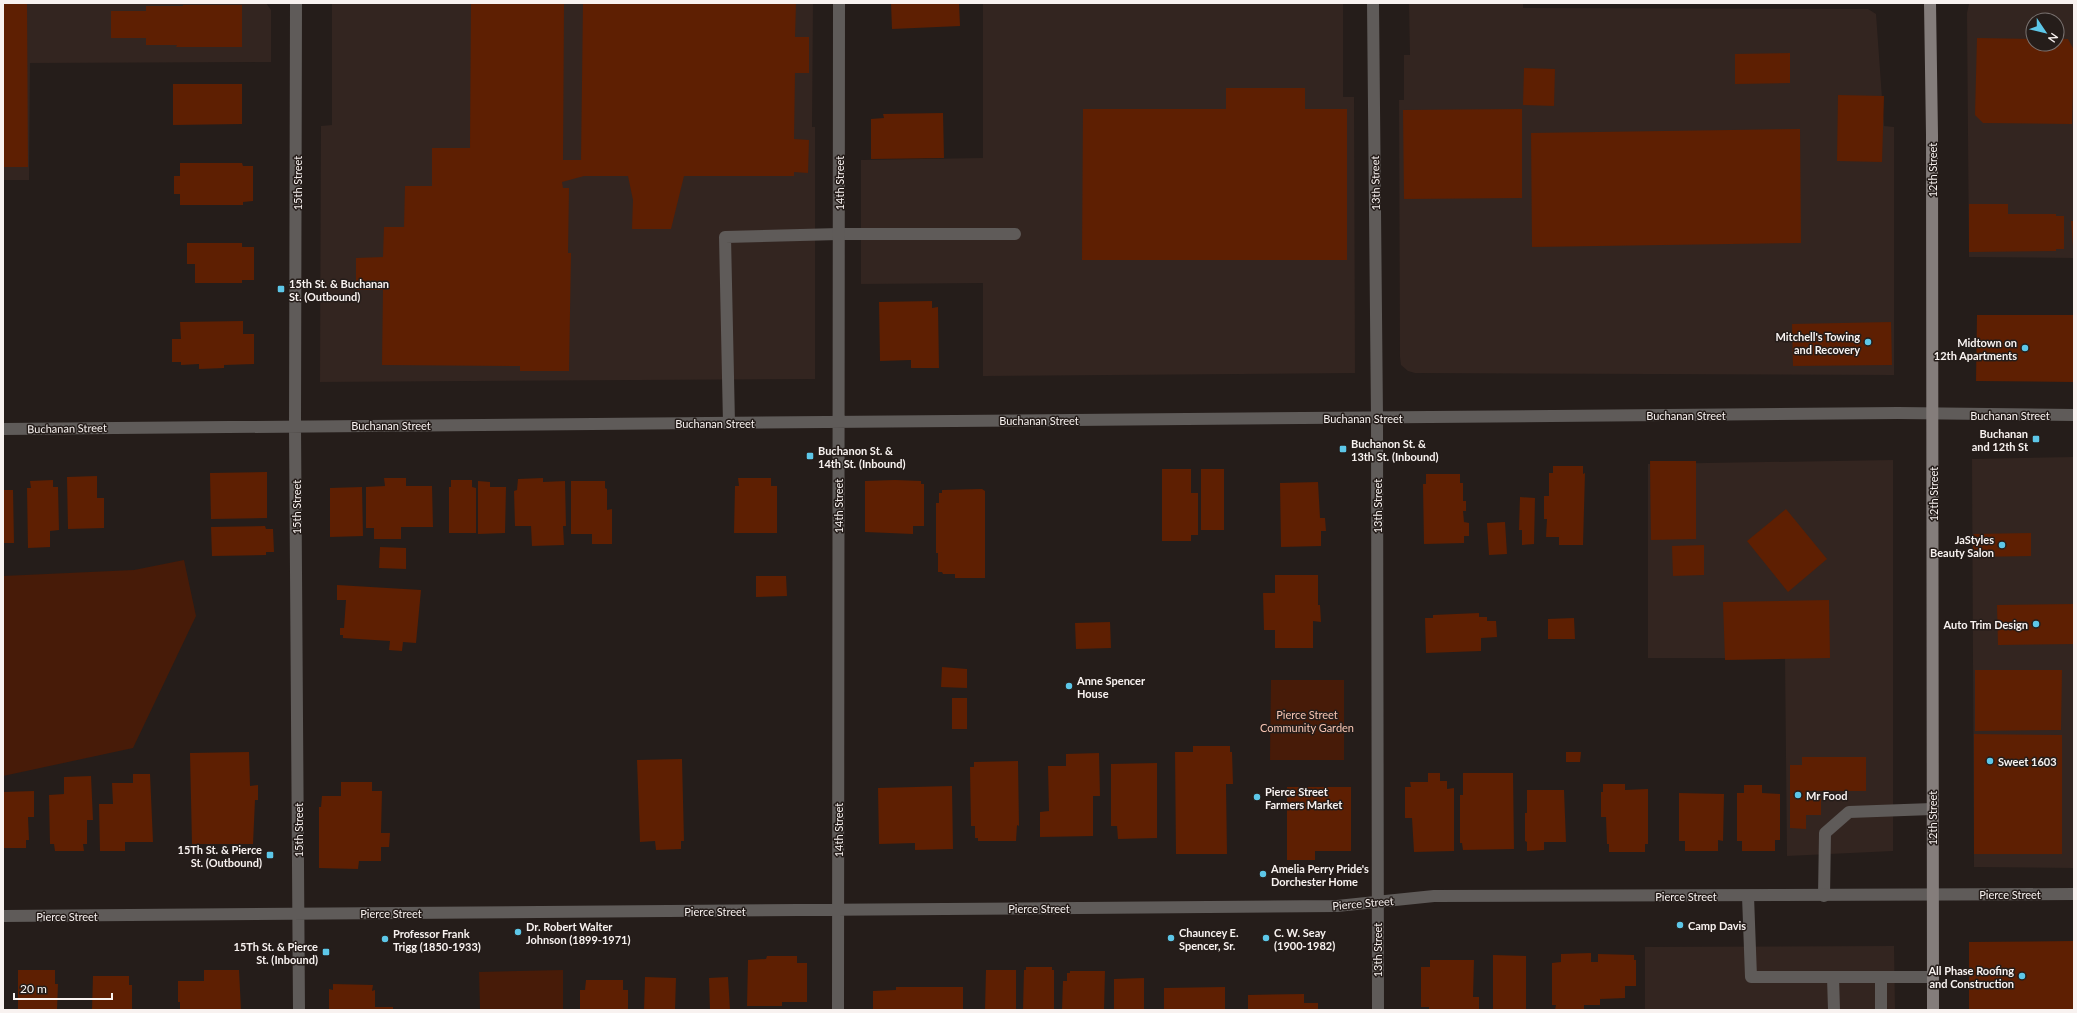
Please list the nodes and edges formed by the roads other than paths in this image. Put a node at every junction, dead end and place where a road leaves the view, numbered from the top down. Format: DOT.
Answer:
graph roads {
  1 [pos="296,3"];
  2 [pos="839,3"];
  3 [pos="1373,3"];
  4 [pos="1930,3"];
  5 [pos="839,234"];
  6 [pos="1015,234"];
  7 [pos="1933,413"];
  8 [pos="2074,415"];
  9 [pos="1377,418"];
  10 [pos="839,422"];
  11 [pos="729,423"];
  12 [pos="295,426"];
  13 [pos="3,429"];
  14 [pos="1932,809"];
  15 [pos="1932,894"];
  16 [pos="2074,894"];
  17 [pos="1748,896"];
  18 [pos="1824,896"];
  19 [pos="1377,903"];
  20 [pos="838,910"];
  21 [pos="299,914"];
  22 [pos="3,916"];
  23 [pos="1833,977"];
  24 [pos="1881,977"];
  25 [pos="1933,977"];
  26 [pos="299,1010"];
  27 [pos="838,1010"];
  28 [pos="1378,1010"];
  29 [pos="1834,1010"];
  30 [pos="1881,1010"];
  31 [pos="1933,1010"];
  1 -- 12 [label="street, 15th Street"];
  2 -- 5 [label="street, 14th Street"];
  3 -- 9 [label="street, 13th Street"];
  4 -- 7 [label="main road, 12th Street"];
  5 -- 6 [label="street"];
  5 -- 10 [label="street, 14th Street"];
  5 -- 11 [label="street"];
  7 -- 8 [label="street, Buchanan Street"];
  7 -- 9 [label="street, Buchanan Street"];
  7 -- 14 [label="main road, 12th Street"];
  9 -- 10 [label="street, Buchanan Street"];
  9 -- 19 [label="street, 13th Street"];
  10 -- 11 [label="street, Buchanan Street"];
  10 -- 20 [label="street, 14th Street"];
  11 -- 12 [label="street, Buchanan Street"];
  12 -- 13 [label="street, Buchanan Street"];
  12 -- 21 [label="street, 15th Street"];
  14 -- 15 [label="main road, 12th Street"];
  14 -- 18 [label="street"];
  15 -- 16 [label="street, Pierce Street"];
  15 -- 18 [label="street, Pierce Street"];
  15 -- 25 [label="main road, 12th Street"];
  17 -- 18 [label="street, Pierce Street"];
  17 -- 19 [label="street, Pierce Street"];
  17 -- 23 [label="street"];
  19 -- 20 [label="street, Pierce Street"];
  19 -- 28 [label="street, 13th Street"];
  20 -- 21 [label="street, Pierce Street"];
  20 -- 27 [label="street, 14th Street"];
  21 -- 22 [label="street, Pierce Street"];
  21 -- 26 [label="street, 15th Street"];
  23 -- 24 [label="street"];
  23 -- 29 [label="street"];
  24 -- 25 [label="street"];
  24 -- 30 [label="street"];
  25 -- 31 [label="main road, 12th Street"];
}
